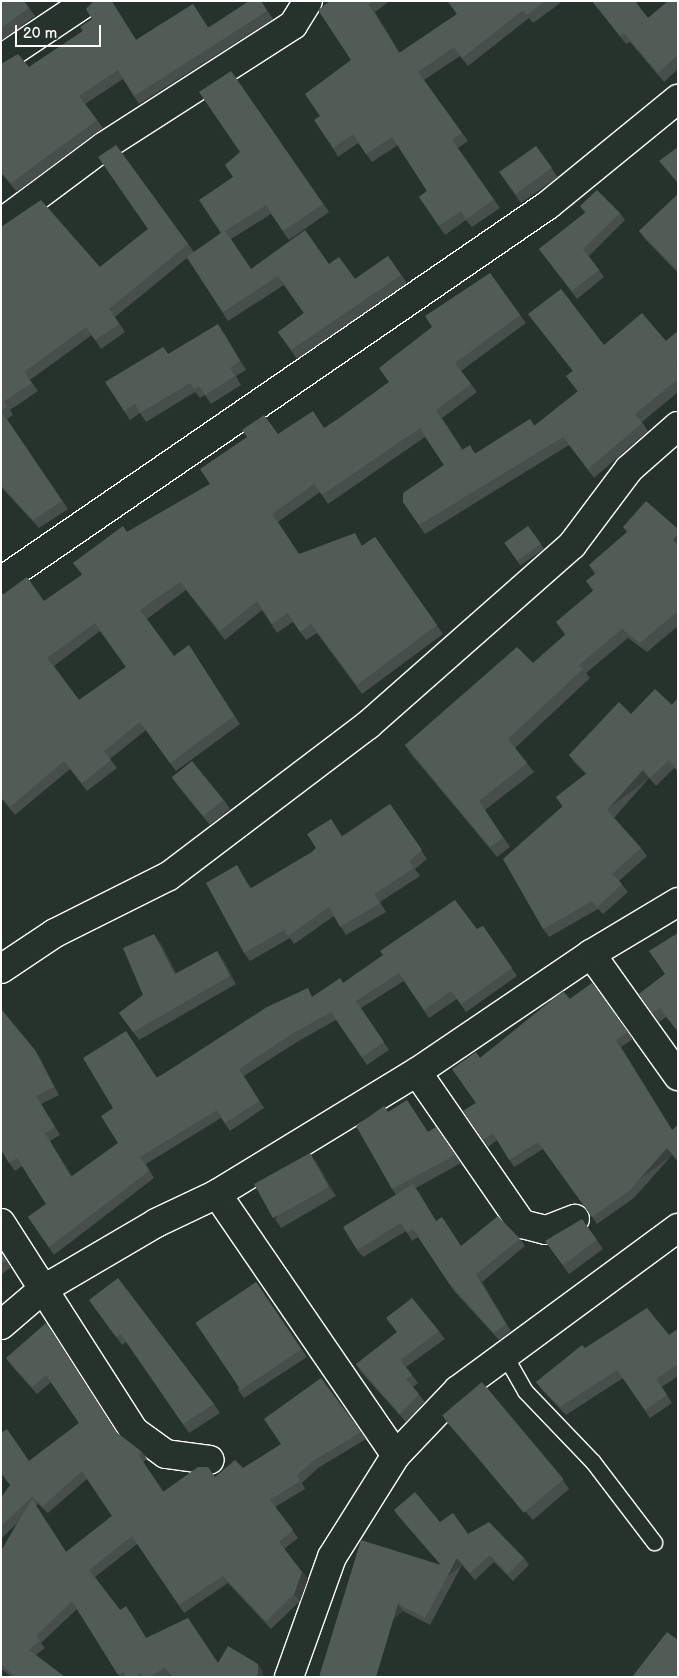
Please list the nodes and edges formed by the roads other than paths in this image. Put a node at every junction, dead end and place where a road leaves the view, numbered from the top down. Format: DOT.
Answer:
graph roads {
  1 [pos="88,1"];
  2 [pos="308,1"];
  3 [pos="1,59"];
  4 [pos="678,99"];
  5 [pos="1,223"];
  6 [pos="678,426"];
  7 [pos="1,581"];
  8 [pos="678,902"];
  9 [pos="591,954"];
  10 [pos="1,969"];
  11 [pos="417,1072"];
  12 [pos="678,1076"];
  13 [pos="218,1194"];
  14 [pos="575,1219"];
  15 [pos="1,1223"];
  16 [pos="678,1228"];
  17 [pos="42,1290"];
  18 [pos="1,1325"];
  19 [pos="504,1354"];
  20 [pos="396,1455"];
  21 [pos="210,1460"];
  22 [pos="654,1542"];
  23 [pos="289,1677"];
  1 -- 3 [label="street"];
  2 -- 5 [label="street"];
  4 -- 7 [label="street"];
  6 -- 10 [label="street"];
  8 -- 9 [label="street"];
  9 -- 11 [label="street"];
  9 -- 12 [label="street"];
  11 -- 13 [label="street"];
  11 -- 14 [label="street"];
  13 -- 17 [label="street"];
  13 -- 20 [label="street"];
  15 -- 17 [label="street"];
  16 -- 19 [label="street"];
  17 -- 18 [label="street"];
  17 -- 21 [label="street"];
  19 -- 20 [label="street"];
  19 -- 22 [label="lane"];
  20 -- 23 [label="street"];
}
